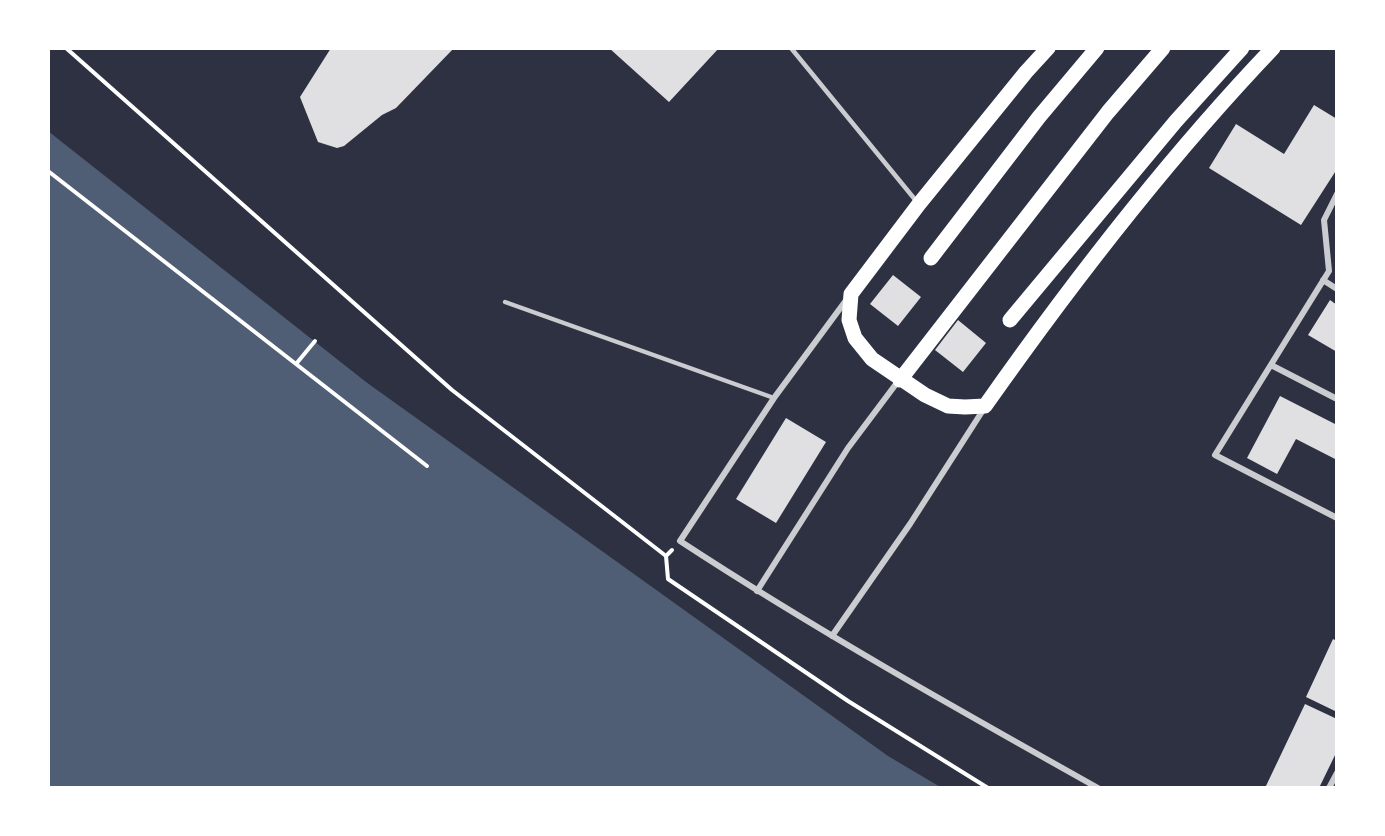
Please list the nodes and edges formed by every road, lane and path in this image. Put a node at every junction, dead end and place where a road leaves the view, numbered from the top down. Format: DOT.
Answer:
graph roads {
  1 [pos="66,48"];
  2 [pos="791,48"];
  3 [pos="1048,48"];
  4 [pos="1097,48"];
  5 [pos="1163,48"];
  6 [pos="1242,48"];
  7 [pos="1273,48"];
  8 [pos="48,171"];
  9 [pos="1337,194"];
  10 [pos="919,204"];
  11 [pos="931,258"];
  12 [pos="1323,280"];
  13 [pos="1337,289"];
  14 [pos="851,294"];
  15 [pos="505,302"];
  16 [pos="1010,320"];
  17 [pos="315,341"];
  18 [pos="296,364"];
  19 [pos="1272,365"];
  20 [pos="900,380"];
  21 [pos="774,398"];
  22 [pos="1337,399"];
  23 [pos="985,406"];
  24 [pos="427,466"];
  25 [pos="1337,518"];
  26 [pos="680,541"];
  27 [pos="666,556"];
  28 [pos="757,591"];
  29 [pos="832,636"];
  30 [pos="1337,773"];
  31 [pos="988,788"];
  32 [pos="1098,788"];
  33 [pos="1329,788"];
  1 -- 27 [label="path"];
  2 -- 10 [label="lane"];
  3 -- 10 [label="main road"];
  4 -- 11 [label="main road"];
  5 -- 20 [label="main road"];
  6 -- 16 [label="main road"];
  7 -- 23 [label="main road"];
  8 -- 18 [label="path"];
  9 -- 12 [label="street"];
  10 -- 14 [label="main road"];
  12 -- 13 [label="street"];
  12 -- 19 [label="street"];
  14 -- 20 [label="main road"];
  14 -- 21 [label="street"];
  15 -- 21 [label="lane"];
  17 -- 18 [label="path"];
  18 -- 24 [label="path"];
  19 -- 22 [label="street"];
  19 -- 25 [label="street"];
  20 -- 23 [label="main road"];
  20 -- 28 [label="street"];
  21 -- 26 [label="street"];
  23 -- 29 [label="street"];
  26 -- 27 [label="path"];
  26 -- 28 [label="street"];
  27 -- 31 [label="path"];
  28 -- 29 [label="street"];
  29 -- 32 [label="street"];
  30 -- 33 [label="street"];
}
